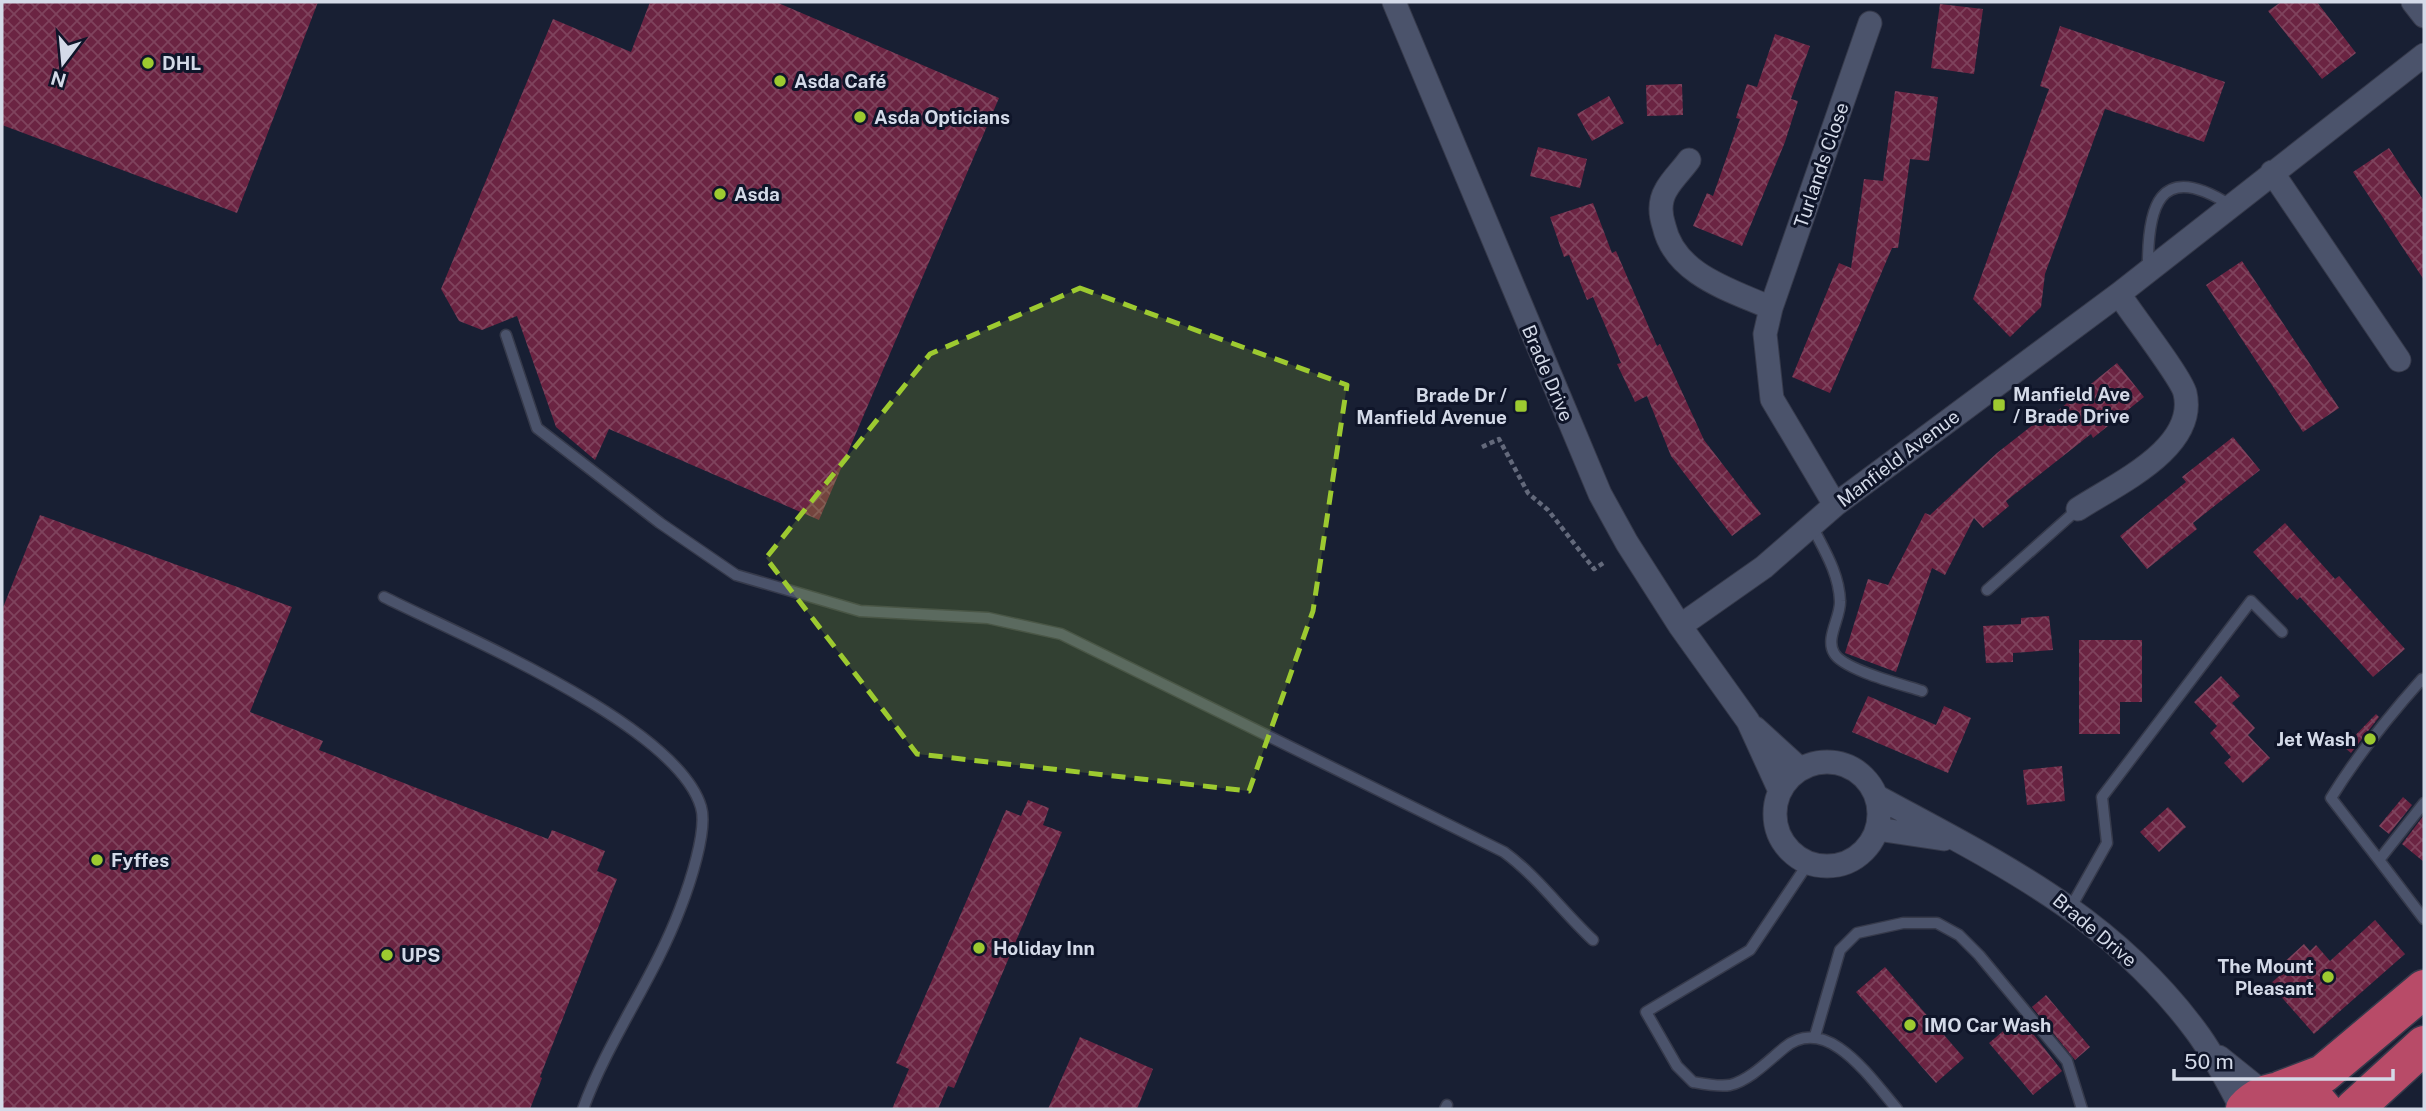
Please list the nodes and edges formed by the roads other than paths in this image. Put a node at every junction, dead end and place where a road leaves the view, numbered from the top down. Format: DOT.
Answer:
graph roads {
  1 [pos="1394,2"];
  2 [pos="2413,2"];
  3 [pos="2424,16"];
  4 [pos="1870,23"];
  5 [pos="2424,55"];
  6 [pos="1689,160"];
  7 [pos="2272,172"];
  8 [pos="2230,205"];
  9 [pos="2148,271"];
  10 [pos="2119,294"];
  11 [pos="1771,308"];
  12 [pos="506,335"];
  13 [pos="2399,360"];
  14 [pos="1835,505"];
  15 [pos="2078,509"];
  16 [pos="1812,526"];
  17 [pos="1987,590"];
  18 [pos="384,597"];
  19 [pos="1680,626"];
  20 [pos="2282,632"];
  21 [pos="2424,682"];
  22 [pos="1922,691"];
  23 [pos="1748,721"];
  24 [pos="1800,769"];
  25 [pos="1780,791"];
  26 [pos="1877,796"];
  27 [pos="2424,803"];
  28 [pos="1877,829"];
  29 [pos="1958,841"];
  30 [pos="2379,860"];
  31 [pos="1809,862"];
  32 [pos="2071,907"];
  33 [pos="2424,919"];
  34 [pos="1593,940"];
  35 [pos="2424,989"];
  36 [pos="1815,1036"];
  37 [pos="2424,1045"];
  38 [pos="2258,1101"];
  39 [pos="583,1109"];
  40 [pos="1897,1109"];
  41 [pos="2082,1109"];
  42 [pos="2323,1109"];
  43 [pos="2354,1109"];
  1 -- 19 [label="street, Brade Drive"];
  2 -- 3 [label="street"];
  4 -- 11 [label="street, Turlands Close"];
  5 -- 7 [label="street, Manfield Avenue"];
  6 -- 11 [label="street"];
  7 -- 8 [label="street, Manfield Avenue"];
  7 -- 13 [label="street"];
  8 -- 9 [label="street, Manfield Avenue"];
  8 -- 9 [label="lane"];
  9 -- 10 [label="street, Manfield Avenue"];
  10 -- 14 [label="street, Manfield Avenue"];
  10 -- 15 [label="street"];
  11 -- 14 [label="street, Turlands Close"];
  12 -- 34 [label="lane"];
  14 -- 16 [label="street, Manfield Avenue"];
  15 -- 17 [label="lane"];
  16 -- 19 [label="street, Manfield Avenue"];
  16 -- 22 [label="lane"];
  18 -- 39 [label="lane"];
  19 -- 23 [label="street, Brade Drive"];
  20 -- 32 [label="lane"];
  21 -- 30 [label="lane"];
  23 -- 24 [label="street, Brade Drive"];
  23 -- 25 [label="street, Brade Drive"];
  24 -- 25 [label="street"];
  24 -- 26 [label="street"];
  25 -- 31 [label="street"];
  26 -- 28 [label="street"];
  26 -- 29 [label="street, Brade Drive"];
  27 -- 30 [label="lane"];
  28 -- 29 [label="street, Brade Drive"];
  28 -- 31 [label="street"];
  29 -- 32 [label="street, Brade Drive"];
  30 -- 33 [label="lane"];
  31 -- 36 [label="lane"];
  32 -- 38 [label="street, Brade Drive"];
  35 -- 38 [label="highway"];
  36 -- 40 [label="lane"];
  36 -- 41 [label="lane"];
  37 -- 43 [label="highway"];
  38 -- 42 [label="highway"];
}
